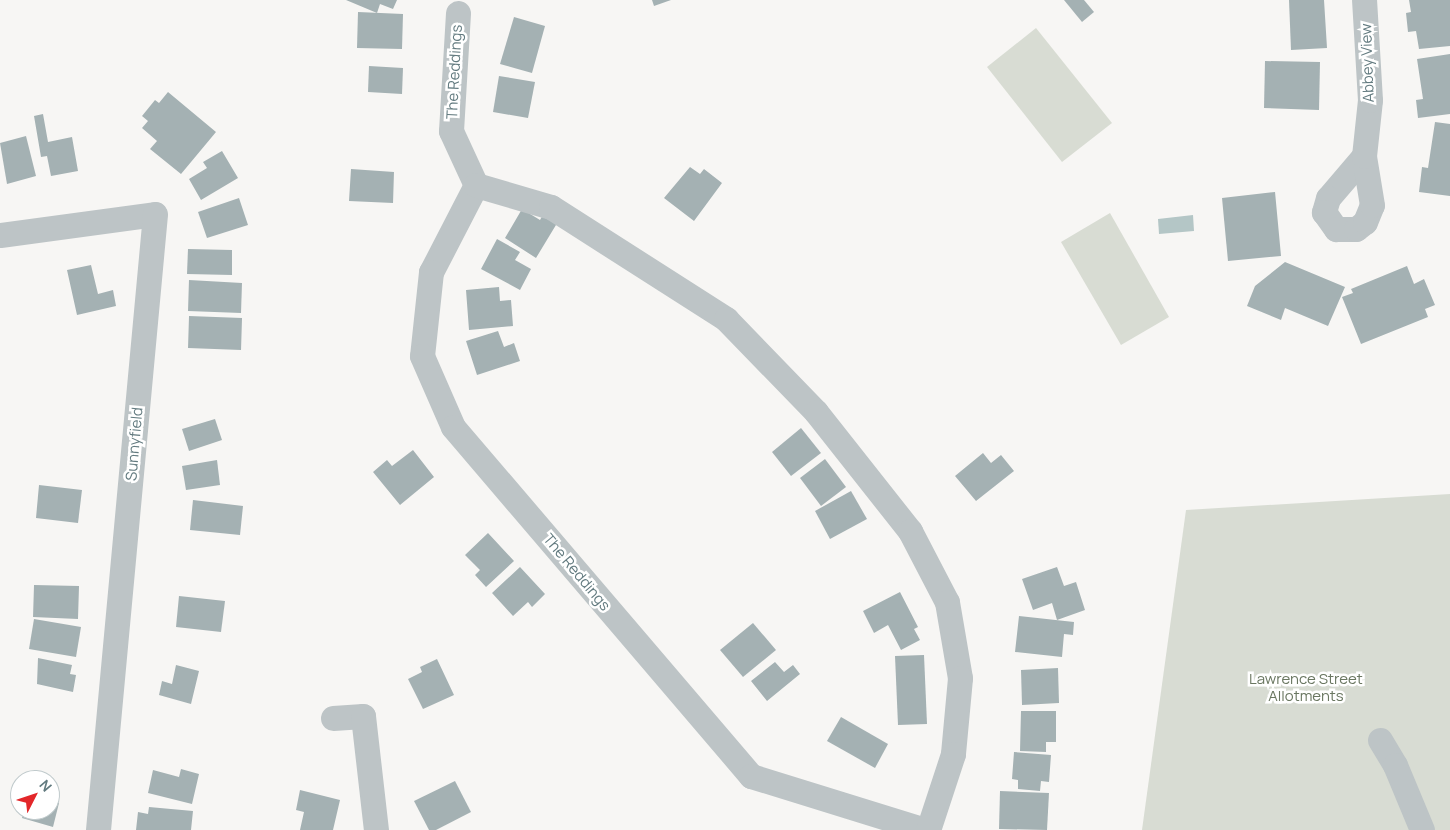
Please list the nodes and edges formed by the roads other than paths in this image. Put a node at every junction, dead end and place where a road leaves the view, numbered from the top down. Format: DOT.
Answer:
graph roads {
  1 [pos="1364,0"];
  2 [pos="458,13"];
  3 [pos="1364,156"];
  4 [pos="476,185"];
  5 [pos="0,235"];
  6 [pos="333,718"];
  7 [pos="1380,740"];
  8 [pos="98,830"];
  9 [pos="376,830"];
  10 [pos="926,830"];
  11 [pos="1422,830"];
  1 -- 3 [label="street, Abbey View"];
  2 -- 4 [label="street, The Reddings"];
  4 -- 10 [label="street, The Reddings"];
  4 -- 10 [label="street, The Reddings"];
  5 -- 8 [label="street, Sunnyfield"];
  6 -- 9 [label="street"];
  7 -- 11 [label="street"];
}
